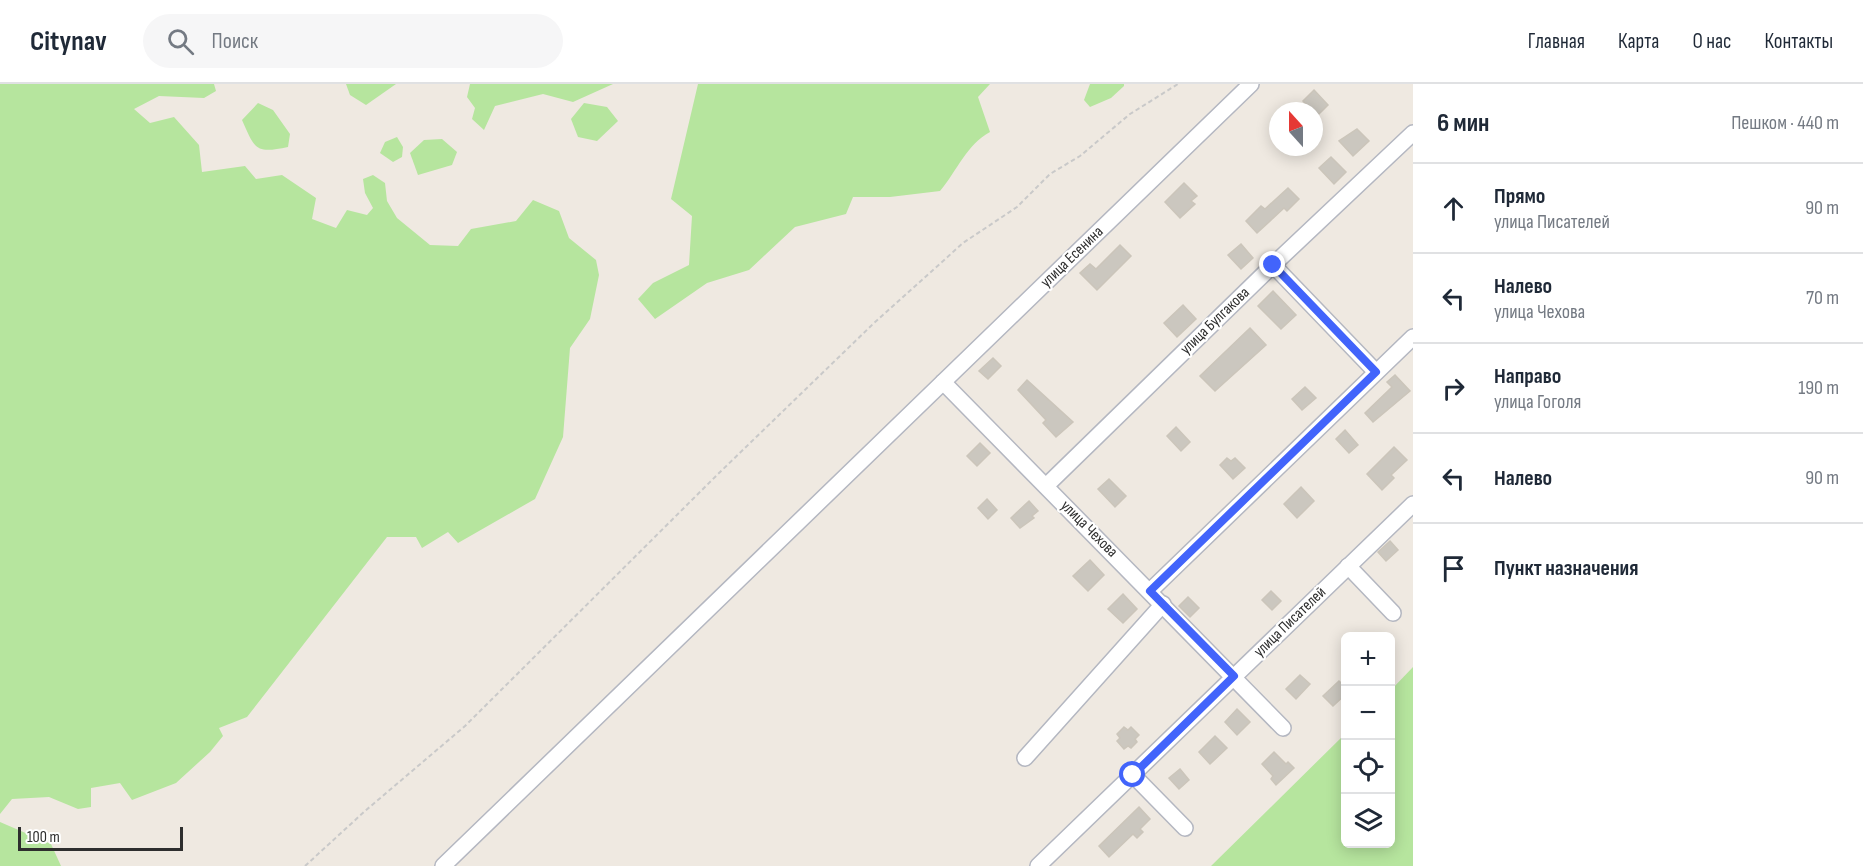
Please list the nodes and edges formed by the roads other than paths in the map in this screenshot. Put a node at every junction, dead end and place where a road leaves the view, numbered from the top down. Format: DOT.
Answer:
graph roads {
  1 [pos="1251,84"];
  2 [pos="1413,133"];
  3 [pos="1273,265"];
  4 [pos="1413,337"];
  5 [pos="1376,372"];
  6 [pos="943,382"];
  7 [pos="1046,486"];
  8 [pos="1413,504"];
  9 [pos="1348,566"];
  10 [pos="1150,591"];
  11 [pos="1163,604"];
  12 [pos="1393,614"];
  13 [pos="1234,676"];
  14 [pos="1283,728"];
  15 [pos="1025,758"];
  16 [pos="1133,775"];
  17 [pos="1185,828"];
  18 [pos="443,866"];
  19 [pos="1038,866"];
  1 -- 6 [label="street, улица Есенина"];
  2 -- 3 [label="street, улица Булгакова"];
  3 -- 5 [label="street"];
  3 -- 7 [label="street, улица Булгакова"];
  4 -- 5 [label="street"];
  5 -- 10 [label="street"];
  6 -- 7 [label="street, улица Чехова"];
  6 -- 18 [label="street, улица Есенина"];
  7 -- 10 [label="street, улица Чехова"];
  8 -- 9 [label="street, улица Писателей"];
  9 -- 12 [label="street"];
  9 -- 13 [label="street, улица Писателей"];
  10 -- 11 [label="street, улица Чехова"];
  11 -- 13 [label="street, улица Чехова"];
  11 -- 15 [label="street"];
  13 -- 14 [label="street, улица Чехова"];
  13 -- 16 [label="street, улица Писателей"];
  16 -- 17 [label="street"];
  16 -- 19 [label="street, улица Писателей"];
}
